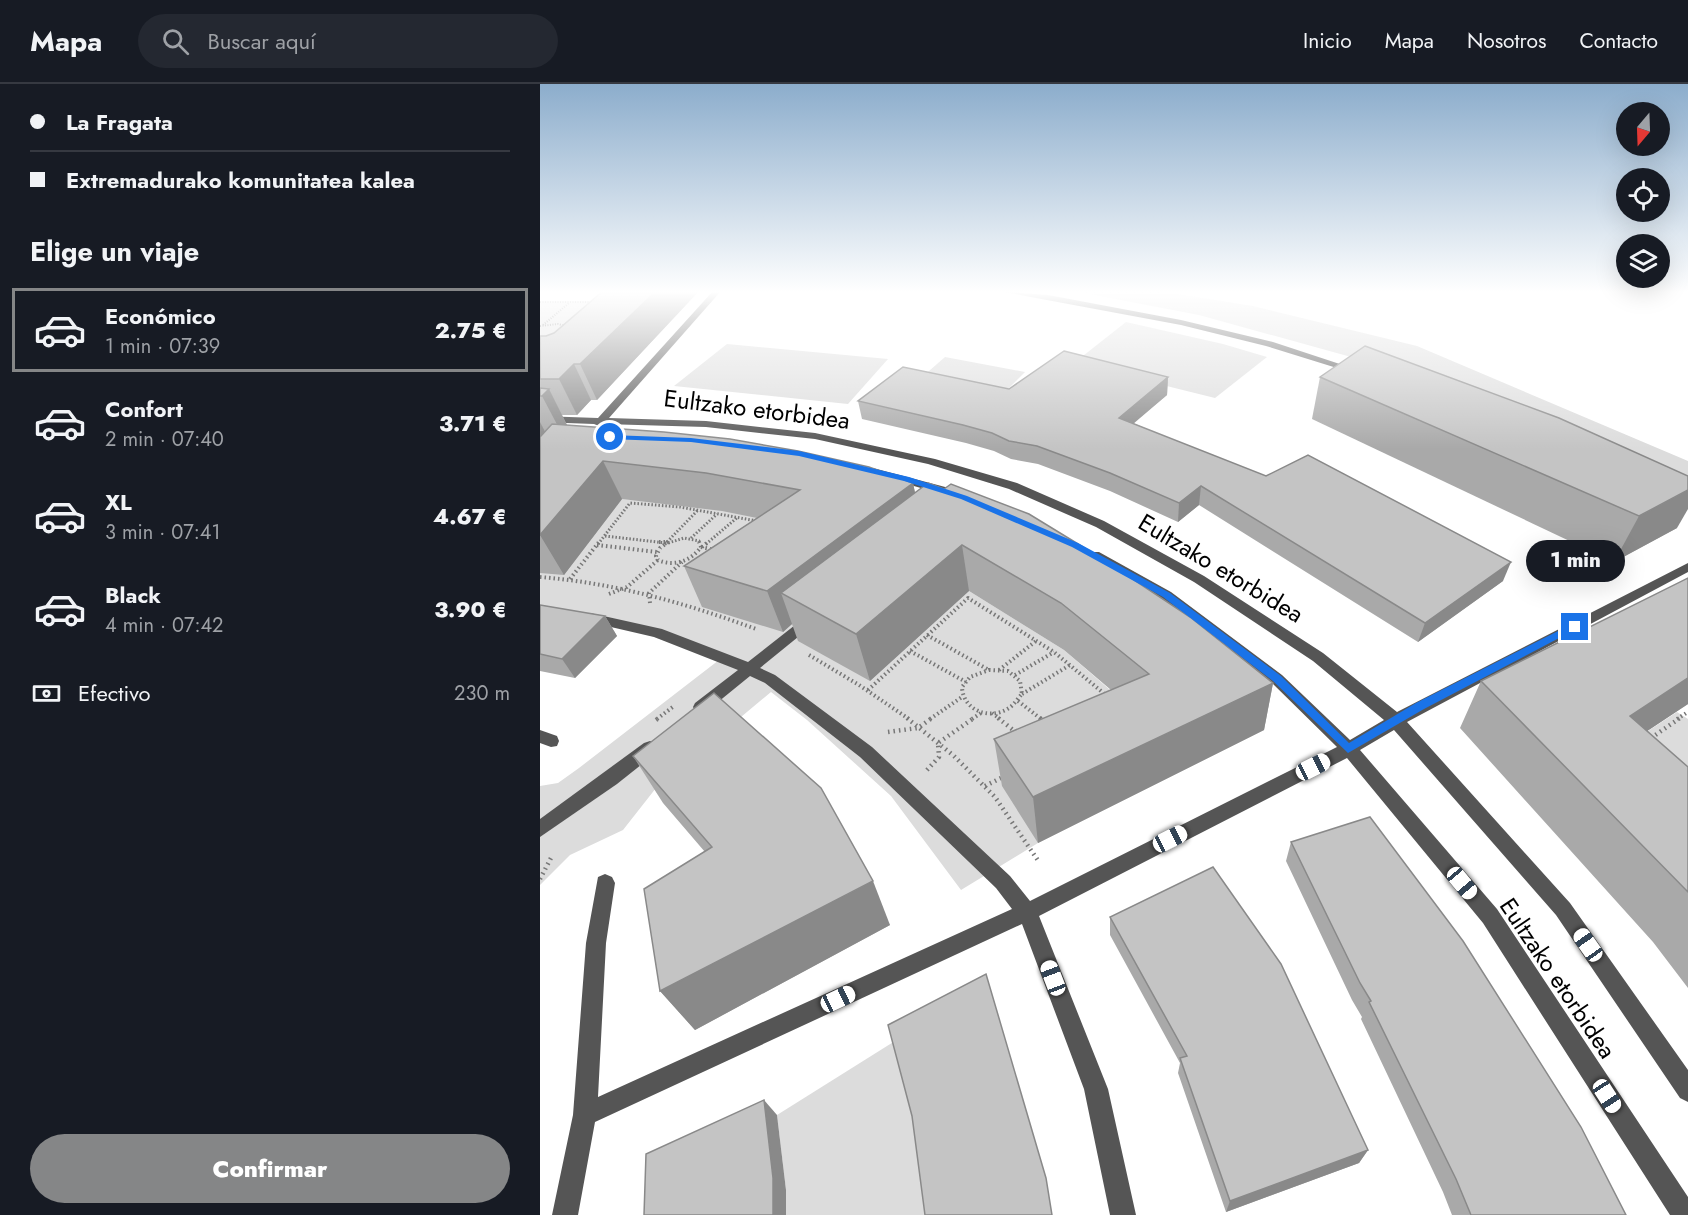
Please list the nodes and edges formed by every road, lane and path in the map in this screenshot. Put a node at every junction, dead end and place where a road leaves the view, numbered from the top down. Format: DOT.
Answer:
graph roads {
  1 [pos="670,344"];
  2 [pos="1266,344"];
  3 [pos="1366,374"];
  4 [pos="603,419"];
  5 [pos="540,420"];
  6 [pos="645,438"];
  7 [pos="853,466"];
  8 [pos="964,497"];
  9 [pos="698,510"];
  10 [pos="717,513"];
  11 [pos="739,517"];
  12 [pos="759,522"];
  13 [pos="604,536"];
  14 [pos="691,538"];
  15 [pos="666,543"];
  16 [pos="597,545"];
  17 [pos="1075,545"];
  18 [pos="701,548"];
  19 [pos="657,552"];
  20 [pos="722,552"];
  21 [pos="689,559"];
  22 [pos="658,560"];
  23 [pos="682,562"];
  24 [pos="700,562"];
  25 [pos="1688,567"];
  26 [pos="570,579"];
  27 [pos="627,587"];
  28 [pos="649,593"];
  29 [pos="820,613"];
  30 [pos="572,615"];
  31 [pos="927,636"];
  32 [pos="1036,641"];
  33 [pos="910,651"];
  34 [pos="1054,652"];
  35 [pos="1070,665"];
  36 [pos="748,669"];
  37 [pos="989,670"];
  38 [pos="999,670"];
  39 [pos="1015,675"];
  40 [pos="966,682"];
  41 [pos="868,690"];
  42 [pos="1022,694"];
  43 [pos="962,697"];
  44 [pos="1018,701"];
  45 [pos="1114,701"];
  46 [pos="1688,712"];
  47 [pos="693,713"];
  48 [pos="981,713"];
  49 [pos="992,713"];
  50 [pos="1395,720"];
  51 [pos="918,728"];
  52 [pos="1054,729"];
  53 [pos="666,735"];
  54 [pos="1019,735"];
  55 [pos="938,743"];
  56 [pos="1640,745"];
  57 [pos="1348,749"];
  58 [pos="1005,776"];
  59 [pos="985,786"];
  60 [pos="540,829"];
  61 [pos="605,883"];
  62 [pos="1027,912"];
  63 [pos="1688,1090"];
  64 [pos="585,1115"];
  65 [pos="565,1215"];
  66 [pos="1123,1215"];
  67 [pos="1685,1215"];
  1 -- 4 [label="street"];
  2 -- 3 [label="street"];
  4 -- 5 [label="street, Eultzako etorbidea"];
  4 -- 6 [label="street, Eultzako etorbidea"];
  4 -- 50 [label="street, Eultzako etorbidea"];
  7 -- 8 [label="street, Eultzako etorbidea"];
  9 -- 10 [label="path"];
  9 -- 13 [label="path"];
  9 -- 15 [label="path"];
  10 -- 11 [label="path"];
  10 -- 14 [label="path"];
  11 -- 12 [label="path"];
  11 -- 18 [label="path"];
  13 -- 15 [label="path"];
  13 -- 16 [label="path"];
  14 -- 15 [label="path"];
  14 -- 18 [label="path"];
  15 -- 19 [label="path"];
  16 -- 19 [label="path"];
  16 -- 26 [label="path"];
  17 -- 57 [label="street, Eultzako etorbidea"];
  18 -- 20 [label="path"];
  18 -- 21 [label="path"];
  19 -- 22 [label="path"];
  21 -- 23 [label="path"];
  21 -- 24 [label="path"];
  22 -- 23 [label="path"];
  22 -- 27 [label="path"];
  23 -- 28 [label="path"];
  25 -- 50 [label="street"];
  29 -- 36 [label="street"];
  30 -- 36 [label="street"];
  31 -- 32 [label="path"];
  31 -- 33 [label="path"];
  31 -- 37 [label="path"];
  32 -- 34 [label="path"];
  32 -- 38 [label="path"];
  33 -- 40 [label="path"];
  33 -- 41 [label="path"];
  34 -- 35 [label="path"];
  34 -- 39 [label="path"];
  35 -- 42 [label="path"];
  35 -- 45 [label="path"];
  36 -- 47 [label="street"];
  36 -- 62 [label="street"];
  37 -- 38 [label="path"];
  37 -- 40 [label="path"];
  38 -- 39 [label="path"];
  39 -- 42 [label="path"];
  40 -- 43 [label="path"];
  42 -- 44 [label="path"];
  43 -- 48 [label="path"];
  43 -- 51 [label="path"];
  44 -- 49 [label="path"];
  44 -- 52 [label="path"];
  46 -- 56 [label="path"];
  48 -- 49 [label="path"];
  48 -- 55 [label="path"];
  49 -- 54 [label="path"];
  50 -- 57 [label="street"];
  50 -- 63 [label="street, Eultzako etorbidea"];
  53 -- 60 [label="street"];
  57 -- 62 [label="street"];
  57 -- 67 [label="street, Eultzako etorbidea"];
  58 -- 59 [label="path"];
  61 -- 64 [label="street"];
  62 -- 64 [label="street"];
  62 -- 66 [label="street"];
  64 -- 65 [label="street"];
}
